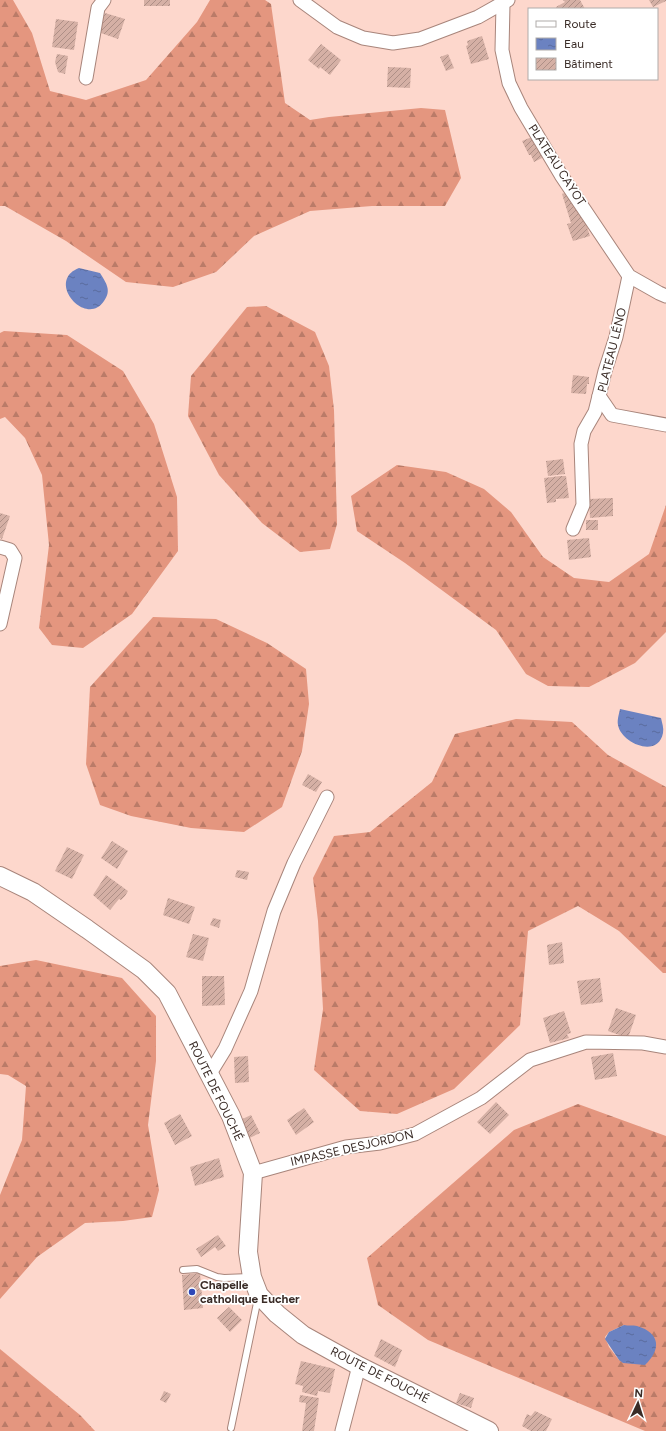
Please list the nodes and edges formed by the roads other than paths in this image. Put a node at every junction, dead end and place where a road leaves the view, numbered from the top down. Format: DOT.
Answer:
graph roads {
  1 [pos="104,0"];
  2 [pos="300,0"];
  3 [pos="506,2"];
  4 [pos="86,78"];
  5 [pos="629,276"];
  6 [pos="666,296"];
  7 [pos="599,396"];
  8 [pos="666,425"];
  9 [pos="573,530"];
  10 [pos="0,547"];
  11 [pos="0,624"];
  12 [pos="326,797"];
  13 [pos="0,876"];
  14 [pos="666,1047"];
  15 [pos="209,1075"];
  16 [pos="253,1173"];
  17 [pos="183,1270"];
  18 [pos="252,1277"];
  19 [pos="259,1295"];
  20 [pos="359,1366"];
  21 [pos="231,1428"];
  22 [pos="342,1431"];
  23 [pos="489,1431"];
  1 -- 4 [label="street"];
  2 -- 3 [label="street"];
  3 -- 5 [label="street, PLATEAU CAYOT"];
  5 -- 6 [label="street, PLATEAU CAYOT"];
  5 -- 7 [label="street, PLATEAU LÉNO"];
  7 -- 8 [label="street, PLATEAU LÉNO"];
  7 -- 9 [label="street"];
  10 -- 11 [label="street"];
  12 -- 15 [label="street"];
  13 -- 15 [label="main road, ROUTE DE FOUCHÉ"];
  14 -- 16 [label="street, IMPASSE DESJORDON"];
  15 -- 16 [label="main road, ROUTE DE FOUCHÉ"];
  16 -- 18 [label="main road, ROUTE DE FOUCHÉ"];
  17 -- 18 [label="lane"];
  18 -- 19 [label="main road, ROUTE DE FOUCHÉ"];
  19 -- 20 [label="main road, ROUTE DE FOUCHÉ"];
  19 -- 21 [label="lane"];
  20 -- 22 [label="street"];
  20 -- 23 [label="main road, ROUTE DE FOUCHÉ"];
}
